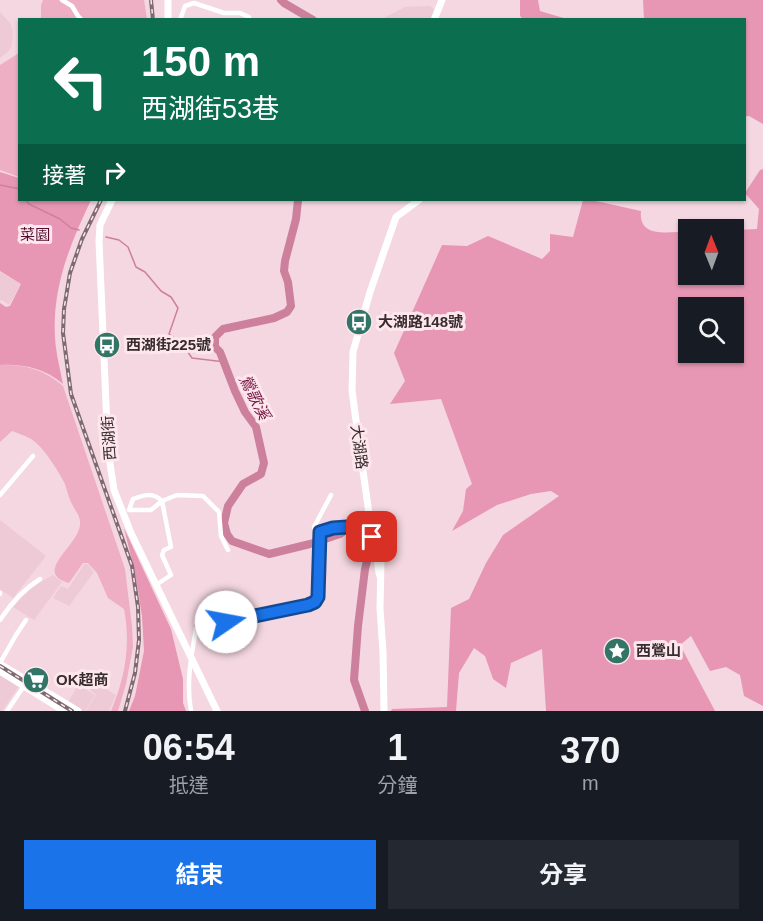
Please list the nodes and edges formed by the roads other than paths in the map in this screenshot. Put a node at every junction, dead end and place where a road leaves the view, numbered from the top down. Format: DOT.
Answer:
graph roads {
  1 [pos="62,0"];
  2 [pos="168,0"];
  3 [pos="442,0"];
  4 [pos="202,3"];
  5 [pos="80,18"];
  6 [pos="168,18"];
  7 [pos="181,18"];
  8 [pos="249,18"];
  9 [pos="435,18"];
  10 [pos="112,201"];
  11 [pos="418,201"];
  12 [pos="33,456"];
  13 [pos="0,495"];
  14 [pos="331,495"];
  15 [pos="162,501"];
  16 [pos="320,532"];
  17 [pos="228,550"];
  18 [pos="40,579"];
  19 [pos="380,582"];
  20 [pos="155,586"];
  21 [pos="0,620"];
  22 [pos="26,620"];
  23 [pos="192,659"];
  24 [pos="0,663"];
  25 [pos="0,671"];
  26 [pos="26,683"];
  27 [pos="7,711"];
  28 [pos="64,711"];
  29 [pos="78,711"];
  30 [pos="191,711"];
  31 [pos="217,711"];
  32 [pos="384,711"];
  1 -- 5 [label="street"];
  2 -- 6 [label="street"];
  3 -- 9 [label="street"];
  4 -- 7 [label="street"];
  4 -- 8 [label="street"];
  10 -- 20 [label="street, 西湖街"];
  11 -- 19 [label="street, 大湖路"];
  12 -- 13 [label="street"];
  14 -- 16 [label="street"];
  15 -- 15 [label="street"];
  15 -- 17 [label="street"];
  15 -- 20 [label="street"];
  16 -- 19 [label="street"];
  16 -- 23 [label="street"];
  18 -- 21 [label="street"];
  19 -- 32 [label="street, 大湖路"];
  20 -- 23 [label="street, 西湖街"];
  22 -- 24 [label="street"];
  23 -- 30 [label="street"];
  23 -- 31 [label="street, 西湖街"];
  24 -- 26 [label="street"];
  25 -- 26 [label="street"];
  26 -- 27 [label="street"];
  26 -- 28 [label="street"];
  26 -- 29 [label="street"];
}
